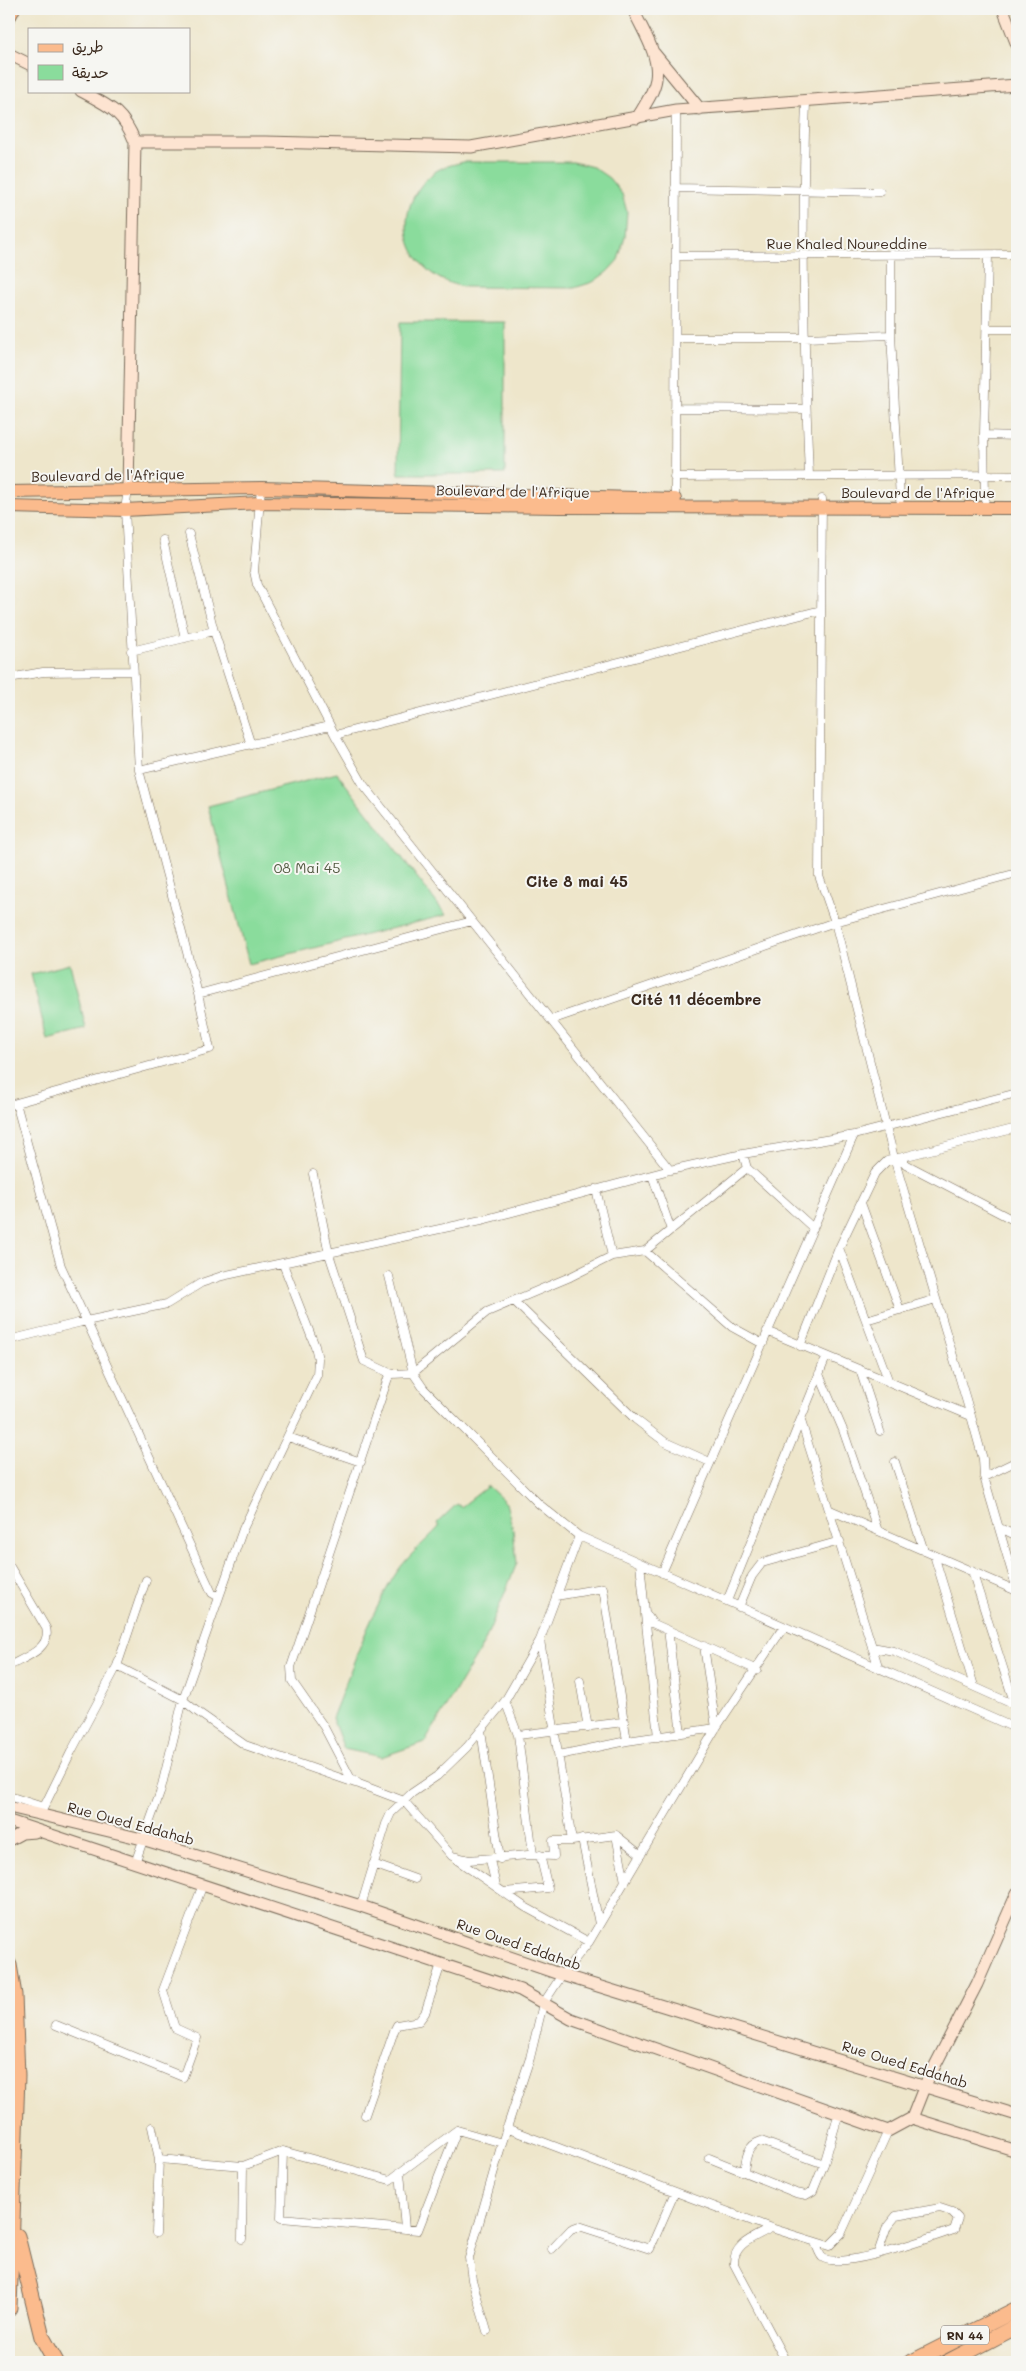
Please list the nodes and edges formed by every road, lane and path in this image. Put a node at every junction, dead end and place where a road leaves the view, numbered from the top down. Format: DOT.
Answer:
graph roads {
  1 [pos="12,9"];
  2 [pos="633,9"];
  3 [pos="1003,9"];
  4 [pos="9,15"];
  5 [pos="1017,45"];
  6 [pos="653,52"];
  7 [pos="9,54"];
  8 [pos="28,64"];
  9 [pos="1017,85"];
  10 [pos="83,92"];
  11 [pos="806,102"];
  12 [pos="700,109"];
  13 [pos="676,110"];
  14 [pos="637,118"];
  15 [pos="135,142"];
  16 [pos="675,188"];
  17 [pos="803,191"];
  18 [pos="880,192"];
  19 [pos="891,254"];
  20 [pos="1017,254"];
  21 [pos="988,255"];
  22 [pos="676,256"];
  23 [pos="803,256"];
  24 [pos="987,329"];
  25 [pos="1017,329"];
  26 [pos="891,335"];
  27 [pos="676,338"];
  28 [pos="804,338"];
  29 [pos="674,408"];
  30 [pos="806,410"];
  31 [pos="984,436"];
  32 [pos="1017,436"];
  33 [pos="984,474"];
  34 [pos="898,475"];
  35 [pos="1017,475"];
  36 [pos="809,476"];
  37 [pos="674,477"];
  38 [pos="261,488"];
  39 [pos="128,489"];
  40 [pos="9,492"];
  41 [pos="675,499"];
  42 [pos="900,499"];
  43 [pos="985,499"];
  44 [pos="1017,500"];
  45 [pos="259,503"];
  46 [pos="822,503"];
  47 [pos="9,507"];
  48 [pos="1017,508"];
  49 [pos="125,510"];
  50 [pos="189,534"];
  51 [pos="163,540"];
  52 [pos="821,610"];
  53 [pos="214,631"];
  54 [pos="186,638"];
  55 [pos="131,651"];
  56 [pos="132,671"];
  57 [pos="9,678"];
  58 [pos="330,726"];
  59 [pos="335,735"];
  60 [pos="251,745"];
  61 [pos="139,770"];
  62 [pos="1017,874"];
  63 [pos="472,921"];
  64 [pos="834,922"];
  65 [pos="198,994"];
  66 [pos="551,1020"];
  67 [pos="1017,1093"];
  68 [pos="13,1104"];
  69 [pos="885,1127"];
  70 [pos="1017,1128"];
  71 [pos="854,1135"];
  72 [pos="743,1154"];
  73 [pos="894,1158"];
  74 [pos="747,1168"];
  75 [pos="670,1170"];
  76 [pos="312,1174"];
  77 [pos="652,1175"];
  78 [pos="596,1190"];
  79 [pos="861,1203"];
  80 [pos="1017,1222"];
  81 [pos="812,1228"];
  82 [pos="671,1230"];
  83 [pos="839,1248"];
  84 [pos="645,1251"];
  85 [pos="328,1254"];
  86 [pos="612,1256"];
  87 [pos="283,1264"];
  88 [pos="389,1276"];
  89 [pos="936,1299"];
  90 [pos="514,1301"];
  91 [pos="900,1310"];
  92 [pos="866,1320"];
  93 [pos="86,1321"];
  94 [pos="767,1331"];
  95 [pos="9,1340"];
  96 [pos="763,1344"];
  97 [pos="800,1346"];
  98 [pos="826,1357"];
  99 [pos="860,1370"];
  100 [pos="413,1373"];
  101 [pos="392,1374"];
  102 [pos="820,1374"];
  103 [pos="889,1382"];
  104 [pos="971,1416"];
  105 [pos="801,1421"];
  106 [pos="880,1431"];
  107 [pos="288,1437"];
  108 [pos="1017,1461"];
  109 [pos="361,1462"];
  110 [pos="710,1462"];
  111 [pos="895,1462"];
  112 [pos="984,1477"];
  113 [pos="830,1510"];
  114 [pos="1000,1528"];
  115 [pos="878,1531"];
  116 [pos="579,1536"];
  117 [pos="1017,1536"];
  118 [pos="840,1541"];
  119 [pos="924,1551"];
  120 [pos="934,1555"];
  121 [pos="640,1563"];
  122 [pos="9,1565"];
  123 [pos="972,1571"];
  124 [pos="662,1573"];
  125 [pos="146,1580"];
  126 [pos="1017,1591"];
  127 [pos="556,1596"];
  128 [pos="219,1597"];
  129 [pos="727,1601"];
  130 [pos="739,1607"];
  131 [pos="645,1612"];
  132 [pos="784,1628"];
  133 [pos="668,1630"];
  134 [pos="540,1640"];
  135 [pos="704,1646"];
  136 [pos="872,1647"];
  137 [pos="9,1666"];
  138 [pos="118,1666"];
  139 [pos="879,1669"];
  140 [pos="757,1670"];
  141 [pos="580,1681"];
  142 [pos="974,1686"];
  143 [pos="183,1700"];
  144 [pos="505,1701"];
  145 [pos="1016,1705"];
  146 [pos="624,1722"];
  147 [pos="588,1728"];
  148 [pos="716,1728"];
  149 [pos="1017,1729"];
  150 [pos="481,1730"];
  151 [pos="555,1731"];
  152 [pos="681,1733"];
  153 [pos="518,1735"];
  154 [pos="658,1738"];
  155 [pos="627,1742"];
  156 [pos="558,1755"];
  157 [pos="359,1784"];
  158 [pos="9,1796"];
  159 [pos="404,1801"];
  160 [pos="9,1807"];
  161 [pos="42,1811"];
  162 [pos="9,1821"];
  163 [pos="43,1833"];
  164 [pos="616,1835"];
  165 [pos="142,1839"];
  166 [pos="582,1839"];
  167 [pos="9,1840"];
  168 [pos="572,1841"];
  169 [pos="537,1855"];
  170 [pos="642,1855"];
  171 [pos="452,1856"];
  172 [pos="500,1859"];
  173 [pos="490,1860"];
  174 [pos="135,1863"];
  175 [pos="373,1864"];
  176 [pos="415,1879"];
  177 [pos="625,1882"];
  178 [pos="496,1886"];
  179 [pos="202,1887"];
  180 [pos="504,1892"];
  181 [pos="1017,1893"];
  182 [pos="361,1906"];
  183 [pos="1013,1909"];
  184 [pos="599,1924"];
  185 [pos="589,1942"];
  186 [pos="441,1964"];
  187 [pos="9,1965"];
  188 [pos="562,1975"];
  189 [pos="543,2004"];
  190 [pos="56,2025"];
  191 [pos="925,2086"];
  192 [pos="839,2114"];
  193 [pos="365,2115"];
  194 [pos="1017,2115"];
  195 [pos="912,2118"];
  196 [pos="152,2127"];
  197 [pos="506,2128"];
  198 [pos="456,2130"];
  199 [pos="888,2131"];
  200 [pos="502,2143"];
  201 [pos="283,2151"];
  202 [pos="1017,2151"];
  203 [pos="710,2158"];
  204 [pos="159,2160"];
  205 [pos="824,2164"];
  206 [pos="243,2166"];
  207 [pos="744,2171"];
  208 [pos="400,2172"];
  209 [pos="675,2192"];
  210 [pos="13,2218"];
  211 [pos="771,2228"];
  212 [pos="405,2229"];
  213 [pos="156,2233"];
  214 [pos="242,2239"];
  215 [pos="815,2242"];
  216 [pos="552,2249"];
  217 [pos="878,2253"];
  218 [pos="9,2308"];
  219 [pos="1017,2309"];
  220 [pos="1017,2326"];
  221 [pos="487,2331"];
  222 [pos="56,2362"];
  223 [pos="786,2362"];
  224 [pos="912,2362"];
  225 [pos="948,2362"];
  1 -- 4 [label="highway"];
  2 -- 6 [label="main road"];
  3 -- 5 [label="main road"];
  6 -- 12 [label="main road"];
  6 -- 14 [label="main road"];
  7 -- 8 [label="main road"];
  9 -- 11 [label="main road"];
  10 -- 15 [label="main road"];
  11 -- 12 [label="main road"];
  11 -- 17 [label="street"];
  12 -- 13 [label="main road"];
  13 -- 14 [label="main road"];
  13 -- 16 [label="street"];
  14 -- 15 [label="main road"];
  15 -- 39 [label="main road"];
  16 -- 17 [label="street"];
  16 -- 22 [label="street"];
  17 -- 18 [label="street"];
  17 -- 23 [label="street"];
  19 -- 21 [label="street, Rue Khaled Noureddine"];
  19 -- 23 [label="street, Rue Khaled Noureddine"];
  19 -- 26 [label="street"];
  20 -- 21 [label="street, Rue Khaled Noureddine"];
  21 -- 24 [label="street"];
  22 -- 23 [label="street, Rue Khaled Noureddine"];
  22 -- 27 [label="street"];
  23 -- 28 [label="street"];
  24 -- 25 [label="street"];
  24 -- 31 [label="street"];
  26 -- 28 [label="street"];
  26 -- 34 [label="street"];
  27 -- 28 [label="street"];
  27 -- 29 [label="street"];
  28 -- 30 [label="street"];
  29 -- 30 [label="street"];
  29 -- 37 [label="street"];
  30 -- 36 [label="street"];
  31 -- 32 [label="street"];
  31 -- 33 [label="street"];
  33 -- 34 [label="street"];
  33 -- 35 [label="street"];
  33 -- 43 [label="street"];
  34 -- 36 [label="street"];
  34 -- 42 [label="street"];
  36 -- 37 [label="street"];
  37 -- 41 [label="street"];
  38 -- 39 [label="main road, Boulevard de l'Afrique"];
  38 -- 41 [label="main road, Boulevard de l'Afrique"];
  38 -- 45 [label="street"];
  39 -- 40 [label="main road, Boulevard de l'Afrique"];
  39 -- 49 [label="street"];
  41 -- 46 [label="main road, Boulevard de l'Afrique"];
  42 -- 43 [label="main road, Boulevard de l'Afrique"];
  42 -- 46 [label="main road, Boulevard de l'Afrique"];
  43 -- 44 [label="main road, Boulevard de l'Afrique"];
  45 -- 46 [label="main road, Boulevard de l'Afrique"];
  45 -- 49 [label="main road, Boulevard de l'Afrique"];
  45 -- 58 [label="street"];
  46 -- 48 [label="main road, Boulevard de l'Afrique"];
  46 -- 52 [label="street"];
  47 -- 49 [label="main road, Boulevard de l'Afrique"];
  49 -- 55 [label="street"];
  50 -- 53 [label="street"];
  51 -- 54 [label="street"];
  52 -- 59 [label="street"];
  52 -- 64 [label="street"];
  53 -- 54 [label="street"];
  53 -- 60 [label="street"];
  54 -- 55 [label="street"];
  55 -- 56 [label="street"];
  56 -- 57 [label="street"];
  56 -- 61 [label="street"];
  58 -- 59 [label="street"];
  58 -- 60 [label="street"];
  59 -- 63 [label="street"];
  60 -- 61 [label="street"];
  61 -- 65 [label="street"];
  62 -- 64 [label="street"];
  63 -- 65 [label="street"];
  63 -- 66 [label="street"];
  64 -- 66 [label="street"];
  64 -- 69 [label="street"];
  65 -- 68 [label="street"];
  66 -- 75 [label="street"];
  67 -- 69 [label="street"];
  68 -- 93 [label="street"];
  69 -- 71 [label="street"];
  69 -- 73 [label="street"];
  70 -- 73 [label="street"];
  71 -- 72 [label="street"];
  71 -- 81 [label="street"];
  72 -- 74 [label="street"];
  72 -- 75 [label="street"];
  73 -- 79 [label="street"];
  73 -- 80 [label="street"];
  73 -- 89 [label="street"];
  74 -- 81 [label="street"];
  74 -- 82 [label="street"];
  75 -- 77 [label="street"];
  76 -- 85 [label="street"];
  77 -- 78 [label="street"];
  77 -- 82 [label="street"];
  78 -- 85 [label="street"];
  78 -- 86 [label="street"];
  79 -- 83 [label="street"];
  79 -- 91 [label="street"];
  81 -- 94 [label="street"];
  82 -- 84 [label="street"];
  83 -- 92 [label="street"];
  83 -- 97 [label="street"];
  84 -- 86 [label="street"];
  84 -- 96 [label="street"];
  85 -- 87 [label="street"];
  85 -- 101 [label="street"];
  86 -- 90 [label="street"];
  87 -- 93 [label="street"];
  87 -- 107 [label="street"];
  88 -- 100 [label="street"];
  89 -- 91 [label="street"];
  89 -- 104 [label="street"];
  90 -- 100 [label="street"];
  90 -- 110 [label="street"];
  91 -- 92 [label="street"];
  92 -- 103 [label="street"];
  93 -- 95 [label="street"];
  93 -- 128 [label="street"];
  94 -- 96 [label="street"];
  94 -- 97 [label="street"];
  96 -- 110 [label="street"];
  97 -- 98 [label="street"];
  98 -- 99 [label="street"];
  98 -- 102 [label="street"];
  99 -- 103 [label="street"];
  99 -- 106 [label="street"];
  100 -- 101 [label="street"];
  100 -- 116 [label="street"];
  101 -- 109 [label="street"];
  102 -- 105 [label="street"];
  102 -- 115 [label="street"];
  103 -- 104 [label="street"];
  104 -- 112 [label="street"];
  105 -- 113 [label="street"];
  105 -- 129 [label="street"];
  107 -- 109 [label="street"];
  107 -- 128 [label="street"];
  108 -- 112 [label="street"];
  109 -- 157 [label="street"];
  110 -- 124 [label="street"];
  111 -- 119 [label="street"];
  112 -- 114 [label="street"];
  113 -- 115 [label="street"];
  113 -- 118 [label="street"];
  114 -- 117 [label="street"];
  114 -- 126 [label="street"];
  115 -- 119 [label="street"];
  116 -- 121 [label="street"];
  116 -- 127 [label="street"];
  118 -- 130 [label="street"];
  118 -- 136 [label="street"];
  119 -- 120 [label="street"];
  120 -- 123 [label="street"];
  120 -- 142 [label="street"];
  121 -- 124 [label="street"];
  121 -- 131 [label="street"];
  122 -- 137 [label="street"];
  123 -- 126 [label="street"];
  123 -- 145 [label="street"];
  124 -- 129 [label="street"];
  125 -- 138 [label="street"];
  127 -- 134 [label="street"];
  127 -- 146 [label="street"];
  128 -- 143 [label="street"];
  129 -- 130 [label="street"];
  130 -- 132 [label="street"];
  131 -- 133 [label="street"];
  131 -- 154 [label="street"];
  132 -- 139 [label="street"];
  132 -- 140 [label="street"];
  133 -- 135 [label="street"];
  133 -- 152 [label="street"];
  134 -- 144 [label="street"];
  134 -- 151 [label="street"];
  135 -- 140 [label="street"];
  135 -- 148 [label="street"];
  136 -- 139 [label="street"];
  136 -- 142 [label="street"];
  138 -- 143 [label="street"];
  138 -- 161 [label="street"];
  139 -- 149 [label="street"];
  140 -- 148 [label="street"];
  141 -- 147 [label="street"];
  142 -- 145 [label="street"];
  143 -- 157 [label="street"];
  143 -- 165 [label="street"];
  144 -- 150 [label="street"];
  144 -- 153 [label="street"];
  146 -- 147 [label="street"];
  146 -- 155 [label="street"];
  147 -- 151 [label="street"];
  148 -- 152 [label="street"];
  148 -- 170 [label="street"];
  150 -- 159 [label="street"];
  150 -- 172 [label="street"];
  151 -- 153 [label="street"];
  151 -- 156 [label="street"];
  152 -- 154 [label="street"];
  153 -- 169 [label="street"];
  154 -- 155 [label="street"];
  155 -- 156 [label="street"];
  156 -- 168 [label="street"];
  157 -- 159 [label="street"];
  158 -- 161 [label="street"];
  159 -- 171 [label="street"];
  159 -- 175 [label="street"];
  160 -- 161 [label="main road, Rue Oued Eddahab"];
  161 -- 165 [label="main road, Rue Oued Eddahab"];
  162 -- 163 [label="main road"];
  163 -- 167 [label="main road"];
  163 -- 174 [label="main road"];
  164 -- 166 [label="street"];
  164 -- 170 [label="street"];
  164 -- 177 [label="street"];
  165 -- 174 [label="street"];
  165 -- 182 [label="main road, Rue Oued Eddahab"];
  166 -- 168 [label="street"];
  166 -- 184 [label="street"];
  168 -- 169 [label="street"];
  169 -- 172 [label="street"];
  169 -- 180 [label="street"];
  170 -- 177 [label="street"];
  171 -- 173 [label="street"];
  171 -- 178 [label="street"];
  172 -- 173 [label="street"];
  173 -- 178 [label="street"];
  174 -- 179 [label="main road"];
  175 -- 176 [label="street"];
  175 -- 182 [label="street"];
  177 -- 184 [label="street"];
  178 -- 180 [label="street"];
  179 -- 186 [label="main road"];
  179 -- 190 [label="street"];
  180 -- 185 [label="street"];
  181 -- 183 [label="main road"];
  182 -- 188 [label="main road, Rue Oued Eddahab"];
  183 -- 191 [label="main road"];
  184 -- 185 [label="street"];
  185 -- 188 [label="street"];
  186 -- 189 [label="main road"];
  186 -- 193 [label="street"];
  187 -- 210 [label="highway"];
  188 -- 189 [label="street"];
  188 -- 191 [label="main road, Rue Oued Eddahab"];
  189 -- 192 [label="main road"];
  189 -- 197 [label="street"];
  191 -- 194 [label="main road, Rue Oued Eddahab"];
  191 -- 195 [label="main road"];
  192 -- 199 [label="main road"];
  192 -- 205 [label="street"];
  195 -- 199 [label="main road"];
  195 -- 202 [label="main road"];
  196 -- 204 [label="street"];
  197 -- 200 [label="street"];
  197 -- 209 [label="street"];
  198 -- 200 [label="street"];
  198 -- 208 [label="street"];
  198 -- 212 [label="street"];
  199 -- 215 [label="street"];
  200 -- 221 [label="street"];
  201 -- 206 [label="street"];
  201 -- 208 [label="street"];
  201 -- 212 [label="street"];
  203 -- 207 [label="street"];
  204 -- 206 [label="street"];
  204 -- 213 [label="street"];
  205 -- 207 [label="street"];
  205 -- 207 [label="street"];
  206 -- 214 [label="street"];
  208 -- 212 [label="street"];
  209 -- 211 [label="street"];
  209 -- 216 [label="street"];
  210 -- 218 [label="highway"];
  210 -- 222 [label="highway"];
  211 -- 215 [label="street"];
  211 -- 223 [label="street"];
  215 -- 217 [label="street"];
  217 -- 217 [label="street"];
  219 -- 224 [label="highway, RN 44"];
  220 -- 225 [label="highway, RN 44"];
}
